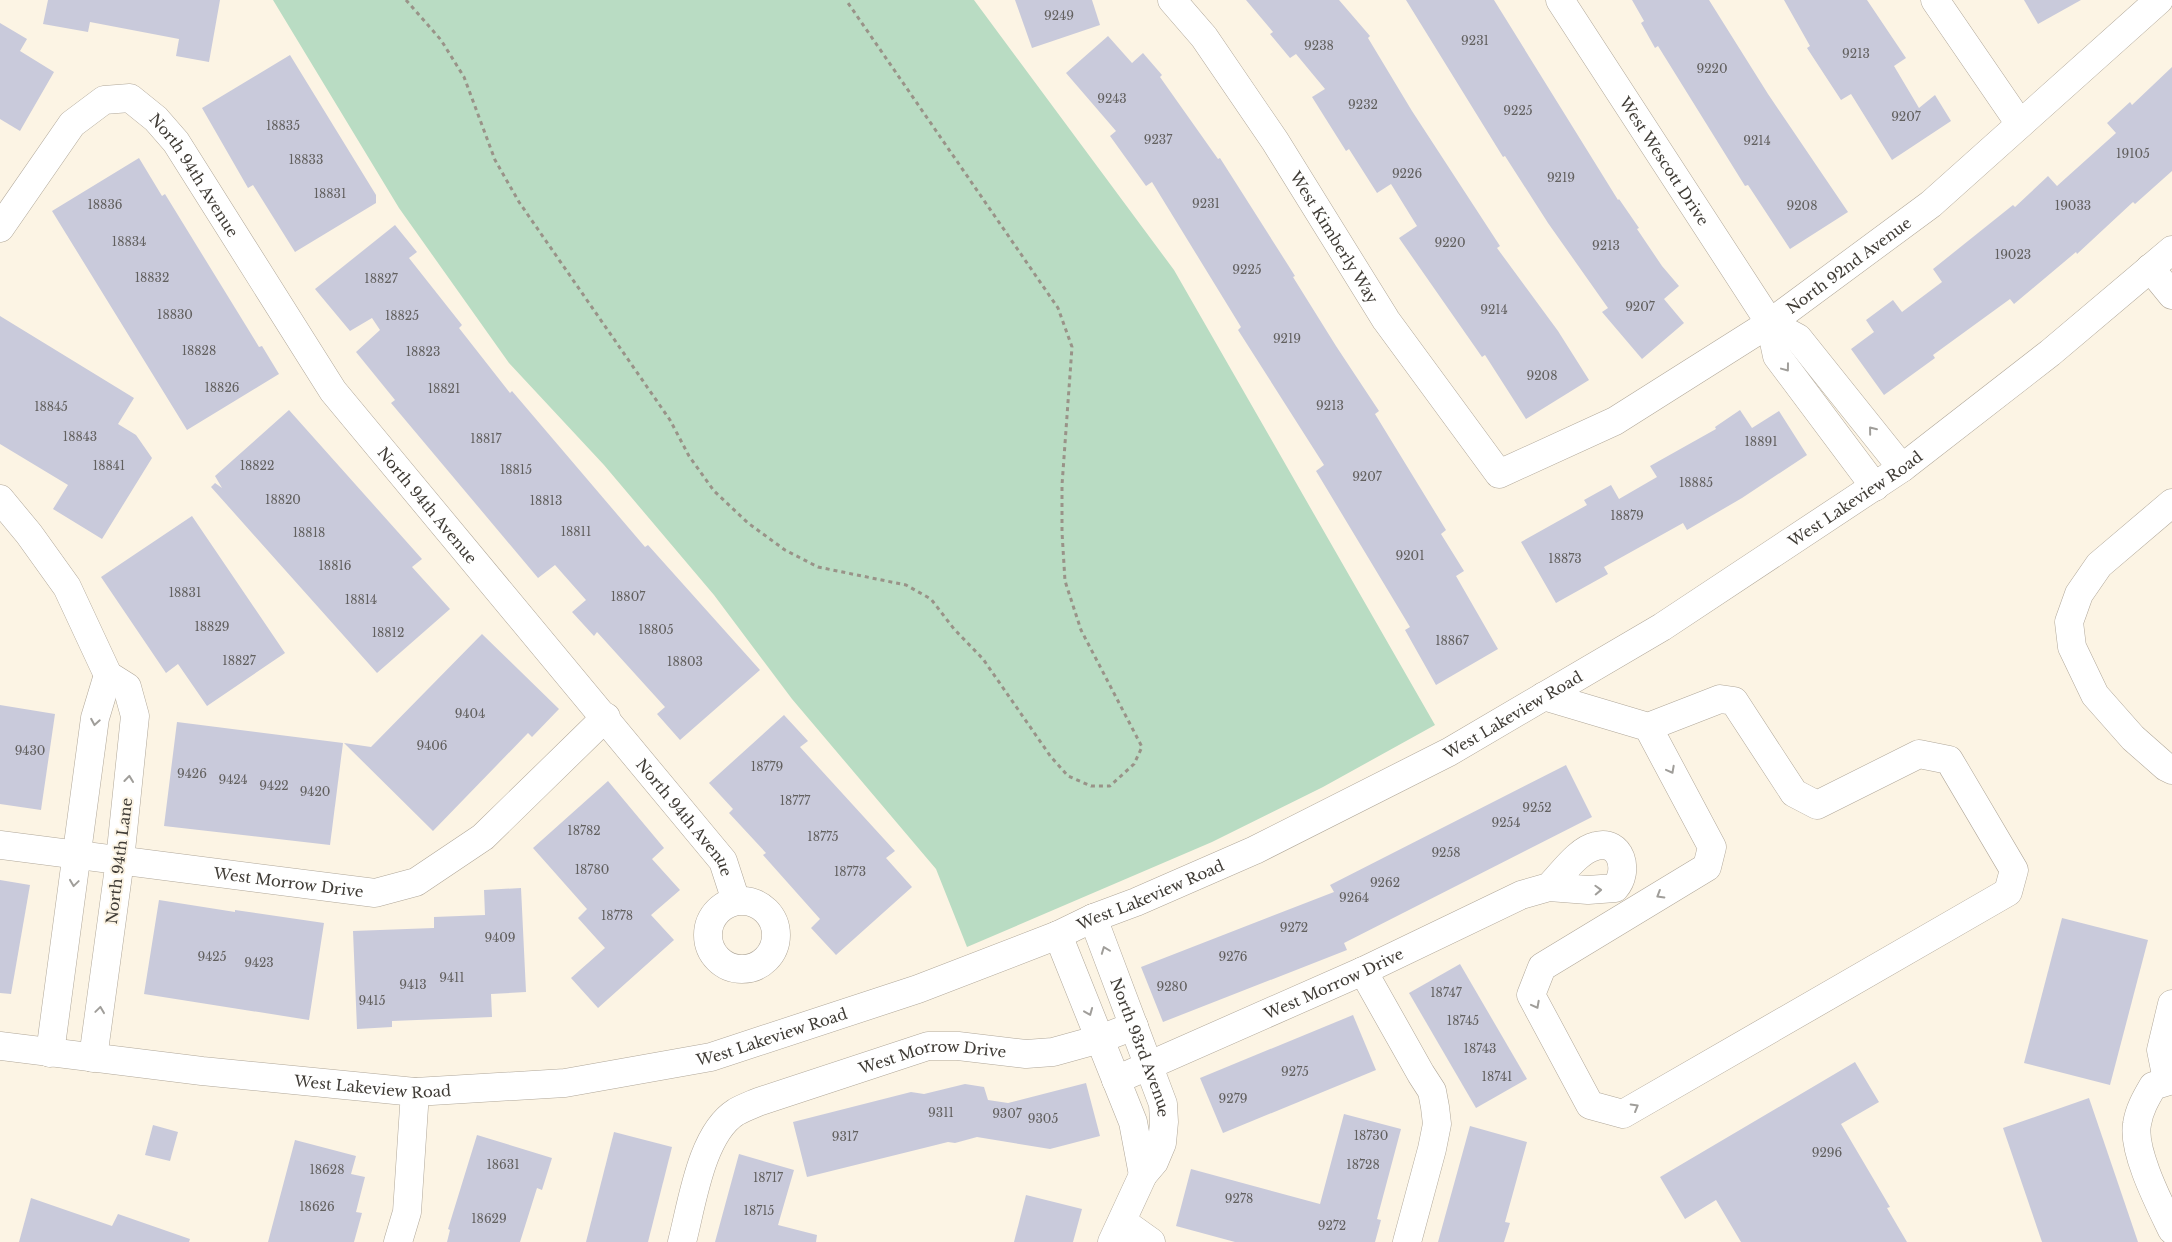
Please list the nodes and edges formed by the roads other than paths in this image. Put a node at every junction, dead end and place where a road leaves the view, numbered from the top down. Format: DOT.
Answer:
graph roads {
  1 [pos="1172,0"];
  2 [pos="1560,0"];
  3 [pos="1935,0"];
  4 [pos="2159,0"];
  5 [pos="2020,124"];
  6 [pos="0,228"];
  7 [pos="2172,250"];
  8 [pos="2150,268"];
  9 [pos="2172,295"];
  10 [pos="1770,323"];
  11 [pos="1902,468"];
  12 [pos="1498,474"];
  13 [pos="1875,487"];
  14 [pos="0,499"];
  15 [pos="2172,503"];
  16 [pos="108,675"];
  17 [pos="1544,696"];
  18 [pos="606,717"];
  19 [pos="1648,727"];
  20 [pos="2172,770"];
  21 [pos="0,845"];
  22 [pos="77,855"];
  23 [pos="120,860"];
  24 [pos="1549,887"];
  25 [pos="736,901"];
  26 [pos="1093,918"];
  27 [pos="1058,935"];
  28 [pos="1363,971"];
  29 [pos="2172,1004"];
  30 [pos="1134,1026"];
  31 [pos="1100,1040"];
  32 [pos="0,1046"];
  33 [pos="50,1053"];
  34 [pos="94,1058"];
  35 [pos="1148,1067"];
  36 [pos="1116,1080"];
  37 [pos="2170,1080"];
  38 [pos="415,1092"];
  39 [pos="1143,1174"];
  40 [pos="2172,1230"];
  41 [pos="1118,1232"];
  42 [pos="398,1242"];
  43 [pos="682,1242"];
  44 [pos="1151,1242"];
  45 [pos="1407,1242"];
  1 -- 12 [label="street, West Kimberly Way"];
  2 -- 10 [label="street, West Wescott Drive"];
  3 -- 5 [label="street"];
  4 -- 5 [label="street, North 92nd Avenue"];
  5 -- 10 [label="street, North 92nd Avenue"];
  6 -- 18 [label="street, North 94th Avenue"];
  7 -- 8 [label="street, West Lakeview Road"];
  8 -- 9 [label="street"];
  8 -- 11 [label="street, West Lakeview Road"];
  11 -- 10 [label="street, West Wescott Drive, one-way"];
  10 -- 12 [label="street, North 92nd Avenue"];
  10 -- 13 [label="street, West Wescott Drive, one-way"];
  11 -- 13 [label="street, West Lakeview Road"];
  13 -- 17 [label="street, West Lakeview Road"];
  14 -- 16 [label="street, North 94th Lane"];
  15 -- 20 [label="street"];
  16 -- 22 [label="street, one-way"];
  23 -- 16 [label="street, North 94th Lane, one-way"];
  17 -- 19 [label="street"];
  17 -- 26 [label="street, West Lakeview Road"];
  18 -- 23 [label="street, West Morrow Drive"];
  18 -- 25 [label="street, North 94th Avenue"];
  19 -- 19 [label="street, one-way"];
  21 -- 22 [label="street, West Morrow Drive"];
  22 -- 23 [label="street, West Morrow Drive"];
  22 -- 33 [label="street, one-way"];
  34 -- 23 [label="street, North 94th Lane, one-way"];
  24 -- 28 [label="street, West Morrow Drive"];
  26 -- 27 [label="street, West Lakeview Road"];
  30 -- 26 [label="street, North 93rd Avenue, one-way"];
  27 -- 31 [label="street, North 93rd Avenue, one-way"];
  27 -- 38 [label="street, West Lakeview Road"];
  28 -- 35 [label="street, West Morrow Drive"];
  28 -- 45 [label="street"];
  29 -- 37 [label="street"];
  30 -- 31 [label="street, West Morrow Drive"];
  30 -- 35 [label="street, North 93rd Avenue"];
  31 -- 36 [label="street, North 93rd Avenue"];
  31 -- 43 [label="street, West Morrow Drive"];
  32 -- 33 [label="street, West Lakeview Road"];
  33 -- 34 [label="street, West Lakeview Road"];
  34 -- 38 [label="street, West Lakeview Road"];
  35 -- 36 [label="street, West Morrow Drive"];
  35 -- 39 [label="street, North 93rd Avenue"];
  36 -- 39 [label="street, North 93rd Avenue"];
  37 -- 40 [label="street"];
  38 -- 42 [label="street"];
  39 -- 41 [label="street, North 93rd Avenue"];
  41 -- 44 [label="street"];
}
